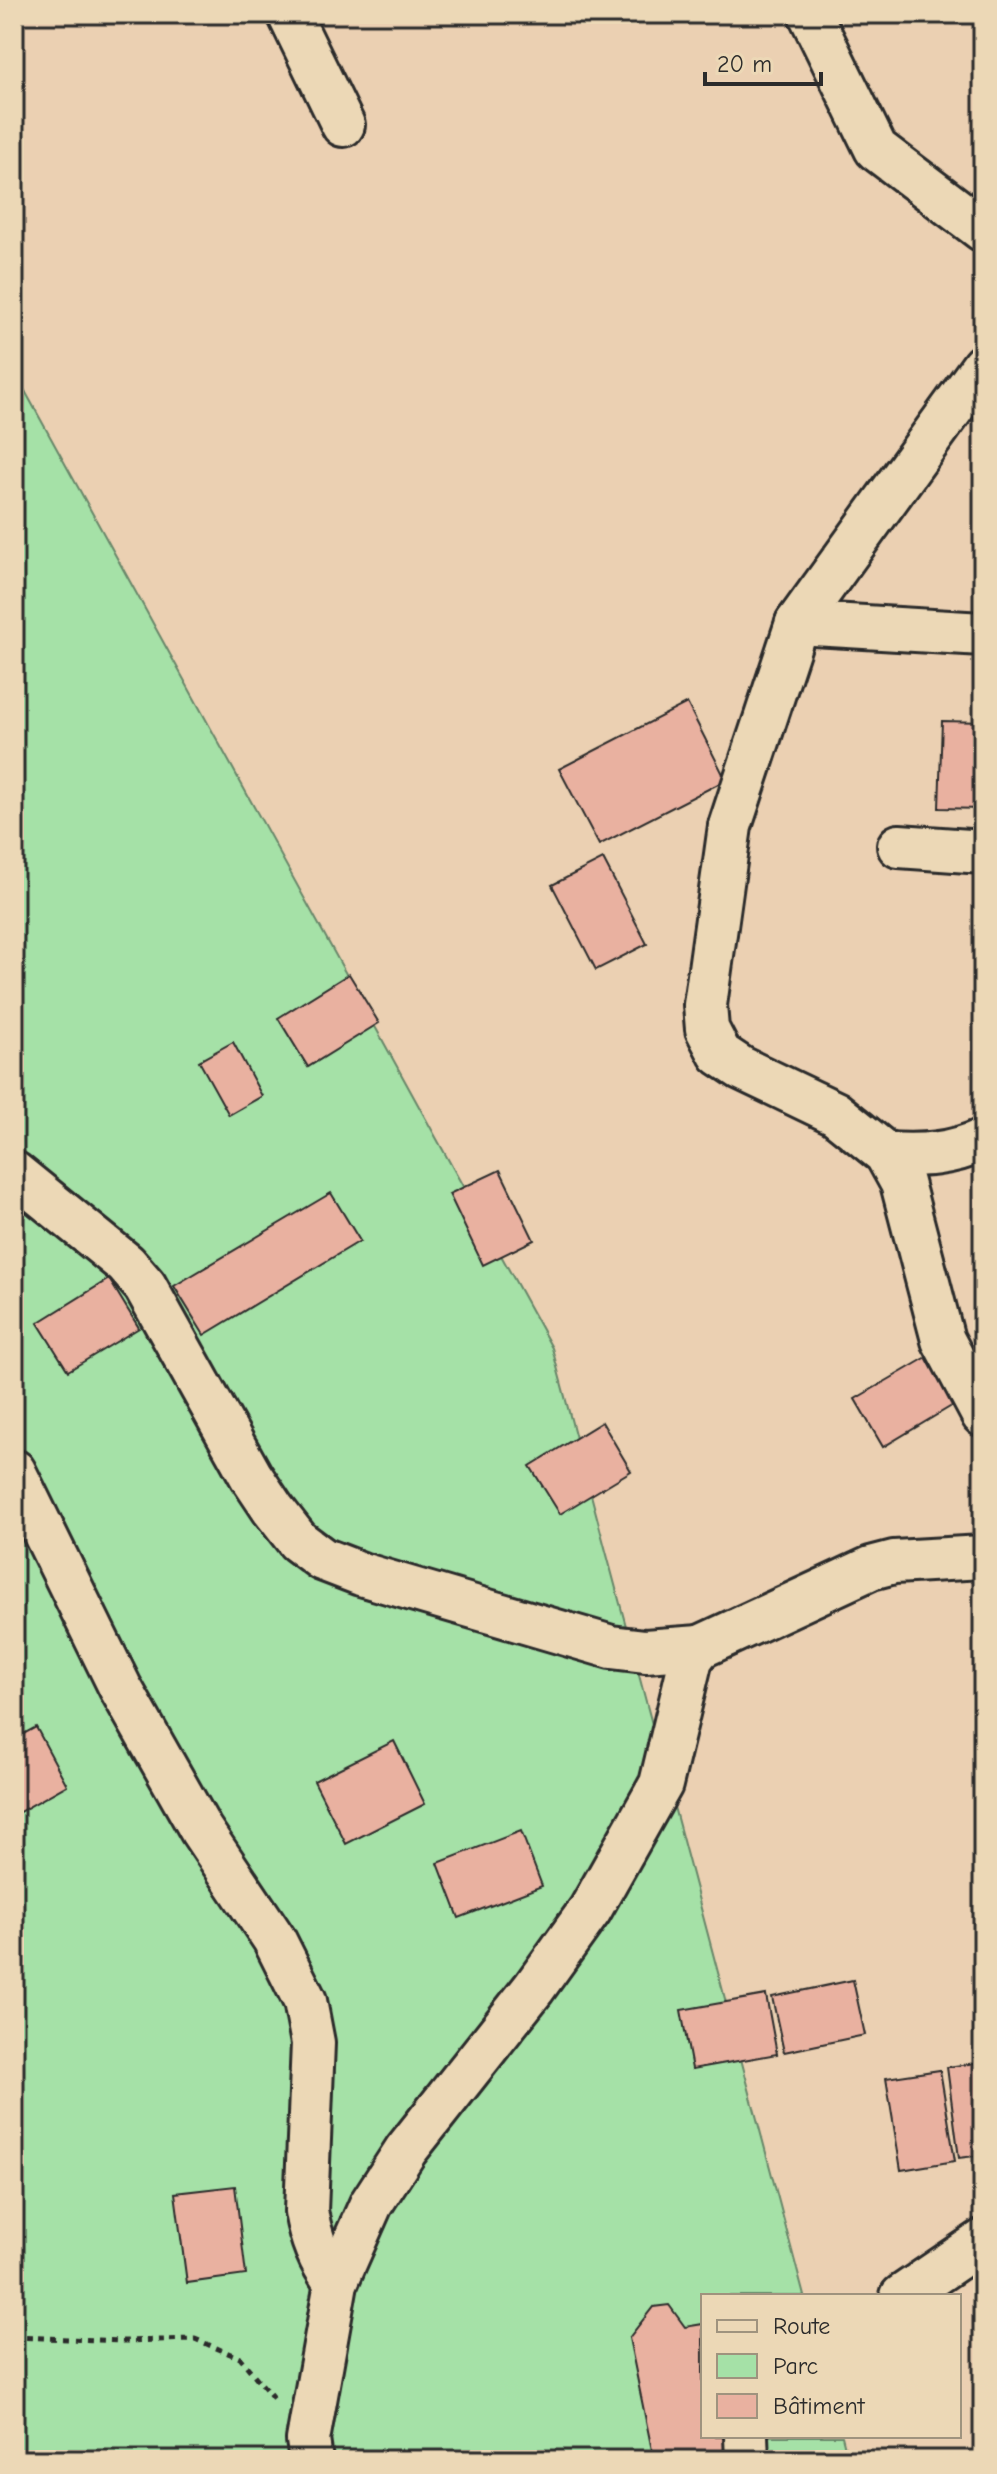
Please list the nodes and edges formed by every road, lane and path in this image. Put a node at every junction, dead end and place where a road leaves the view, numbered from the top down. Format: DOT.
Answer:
graph roads {
  1 [pos="289,14"];
  2 [pos="810,14"];
  3 [pos="343,125"];
  4 [pos="983,230"];
  5 [pos="983,366"];
  6 [pos="797,623"];
  7 [pos="983,634"];
  8 [pos="899,846"];
  9 [pos="983,852"];
  10 [pos="983,1140"];
  11 [pos="886,1154"];
  12 [pos="14,1173"];
  13 [pos="983,1415"];
  14 [pos="14,1471"];
  15 [pos="983,1557"];
  16 [pos="700,1647"];
  17 [pos="983,2241"];
  18 [pos="336,2283"];
  19 [pos="905,2294"];
  20 [pos="14,2337"];
  21 [pos="746,2438"];
  22 [pos="309,2450"];
  23 [pos="747,2460"];
  1 -- 3 [label="street"];
  2 -- 4 [label="street"];
  5 -- 6 [label="street"];
  6 -- 7 [label="street"];
  6 -- 11 [label="street"];
  8 -- 9 [label="street"];
  10 -- 11 [label="street"];
  11 -- 13 [label="street"];
  12 -- 16 [label="street"];
  14 -- 18 [label="street"];
  15 -- 16 [label="street"];
  16 -- 18 [label="street"];
  17 -- 19 [label="street"];
  18 -- 22 [label="street"];
  20 -- 22 [label="path"];
  21 -- 23 [label="street"];
}
